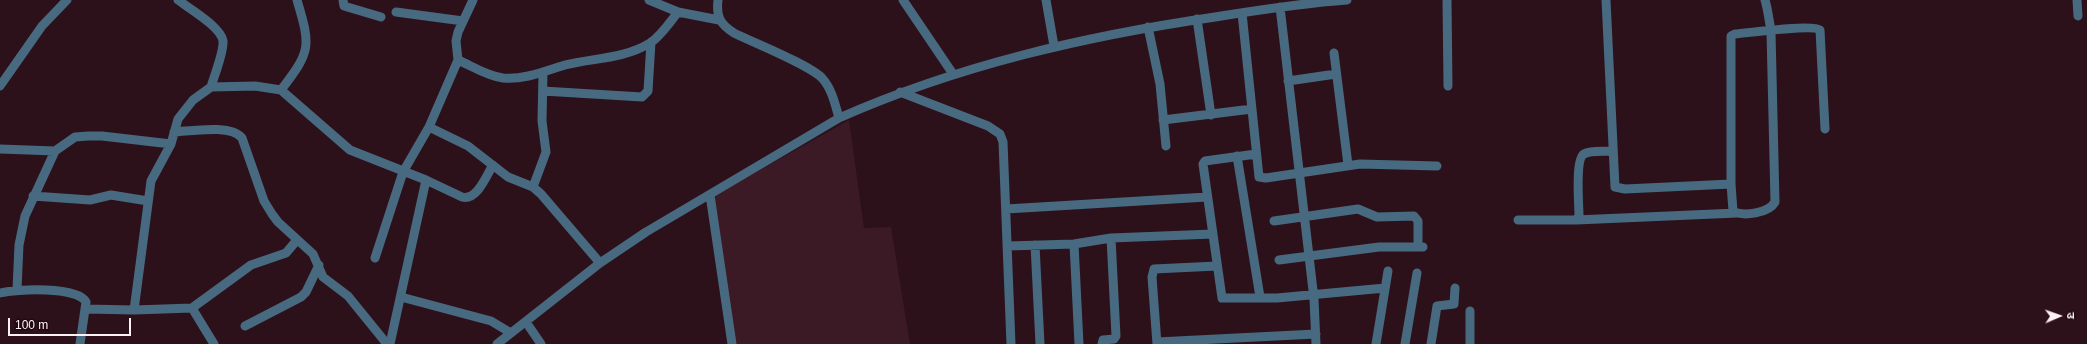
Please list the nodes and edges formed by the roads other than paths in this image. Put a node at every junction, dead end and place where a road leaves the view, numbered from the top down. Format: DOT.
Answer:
graph roads {
  1 [pos="67,0"];
  2 [pos="178,0"];
  3 [pos="297,0"];
  4 [pos="343,0"];
  5 [pos="473,0"];
  6 [pos="649,0"];
  7 [pos="718,0"];
  8 [pos="903,0"];
  9 [pos="1046,0"];
  10 [pos="1346,0"];
  11 [pos="1447,0"];
  12 [pos="1606,0"];
  13 [pos="1765,0"];
  14 [pos="2077,0"];
  15 [pos="1280,7"];
  16 [pos="396,12"];
  17 [pos="678,12"];
  18 [pos="1242,13"];
  19 [pos="2078,16"];
  20 [pos="381,17"];
  21 [pos="1197,19"];
  22 [pos="719,20"];
  23 [pos="463,21"];
  24 [pos="1148,26"];
  25 [pos="1771,31"];
  26 [pos="651,42"];
  27 [pos="1054,46"];
  28 [pos="1334,53"];
  29 [pos="458,60"];
  30 [pos="543,73"];
  31 [pos="953,74"];
  32 [pos="1336,74"];
  33 [pos="1288,81"];
  34 [pos="0,86"];
  35 [pos="1448,86"];
  36 [pos="211,87"];
  37 [pos="281,90"];
  38 [pos="544,91"];
  39 [pos="900,92"];
  40 [pos="1252,110"];
  41 [pos="1211,114"];
  42 [pos="839,118"];
  43 [pos="1163,120"];
  44 [pos="429,127"];
  45 [pos="1825,129"];
  46 [pos="174,132"];
  47 [pos="171,144"];
  48 [pos="1166,146"];
  49 [pos="0,149"];
  50 [pos="55,151"];
  51 [pos="1612,151"];
  52 [pos="1256,154"];
  53 [pos="1237,156"];
  54 [pos="493,165"];
  55 [pos="1348,165"];
  56 [pos="1437,166"];
  57 [pos="403,172"];
  58 [pos="1299,173"];
  59 [pos="426,180"];
  60 [pos="1731,184"];
  61 [pos="533,186"];
  62 [pos="710,195"];
  63 [pos="33,196"];
  64 [pos="1207,197"];
  65 [pos="148,201"];
  66 [pos="1006,209"];
  67 [pos="1737,213"];
  68 [pos="1304,216"];
  69 [pos="1518,220"];
  70 [pos="1576,220"];
  71 [pos="1274,221"];
  72 [pos="1213,234"];
  73 [pos="1111,238"];
  74 [pos="297,240"];
  75 [pos="1074,244"];
  76 [pos="1035,245"];
  77 [pos="1008,246"];
  78 [pos="1309,256"];
  79 [pos="375,258"];
  80 [pos="1279,260"];
  81 [pos="600,263"];
  82 [pos="319,265"];
  83 [pos="1217,266"];
  84 [pos="1388,271"];
  85 [pos="1417,273"];
  86 [pos="1385,288"];
  87 [pos="1455,288"];
  88 [pos="17,289"];
  89 [pos="0,293"];
  90 [pos="1313,294"];
  91 [pos="401,297"];
  92 [pos="1260,297"];
  93 [pos="192,308"];
  94 [pos="86,309"];
  95 [pos="134,310"];
  96 [pos="1470,311"];
  97 [pos="526,322"];
  98 [pos="245,326"];
  99 [pos="511,333"];
  100 [pos="1316,334"];
  101 [pos="1157,343"];
  102 [pos="80,344"];
  103 [pos="214,344"];
  104 [pos="387,344"];
  105 [pos="390,344"];
  106 [pos="497,344"];
  107 [pos="541,344"];
  108 [pos="732,344"];
  109 [pos="1010,344"];
  110 [pos="1040,344"];
  111 [pos="1079,344"];
  112 [pos="1102,344"];
  113 [pos="1316,344"];
  114 [pos="1376,344"];
  115 [pos="1405,344"];
  116 [pos="1431,344"];
  117 [pos="1470,344"];
  1 -- 34 [label="street"];
  2 -- 36 [label="street"];
  3 -- 37 [label="street"];
  4 -- 20 [label="street"];
  5 -- 23 [label="street"];
  6 -- 17 [label="street"];
  7 -- 22 [label="street"];
  8 -- 31 [label="street"];
  9 -- 27 [label="street"];
  10 -- 15 [label="street"];
  11 -- 35 [label="street"];
  12 -- 51 [label="street"];
  13 -- 25 [label="street"];
  14 -- 19 [label="street"];
  15 -- 18 [label="street"];
  15 -- 33 [label="street"];
  16 -- 23 [label="street"];
  17 -- 22 [label="street"];
  17 -- 26 [label="street"];
  18 -- 21 [label="street"];
  18 -- 40 [label="street"];
  21 -- 24 [label="street"];
  21 -- 41 [label="street"];
  22 -- 42 [label="street"];
  23 -- 29 [label="street"];
  24 -- 27 [label="street"];
  24 -- 43 [label="street"];
  25 -- 45 [label="street"];
  25 -- 60 [label="street"];
  25 -- 67 [label="street"];
  26 -- 30 [label="street"];
  26 -- 38 [label="street"];
  27 -- 31 [label="street"];
  28 -- 32 [label="street"];
  29 -- 30 [label="street"];
  29 -- 44 [label="street"];
  30 -- 38 [label="street"];
  31 -- 39 [label="street"];
  32 -- 33 [label="street"];
  32 -- 55 [label="street"];
  33 -- 58 [label="street"];
  36 -- 37 [label="street"];
  36 -- 46 [label="street"];
  37 -- 57 [label="street"];
  38 -- 61 [label="street"];
  39 -- 42 [label="street"];
  39 -- 66 [label="street"];
  40 -- 41 [label="street"];
  40 -- 52 [label="street"];
  41 -- 43 [label="street"];
  42 -- 62 [label="street"];
  43 -- 48 [label="street"];
  44 -- 54 [label="street"];
  44 -- 57 [label="street"];
  46 -- 47 [label="street"];
  46 -- 74 [label="street"];
  47 -- 50 [label="street"];
  47 -- 65 [label="street"];
  49 -- 50 [label="street"];
  50 -- 63 [label="street"];
  51 -- 60 [label="street"];
  51 -- 70 [label="street"];
  52 -- 53 [label="street"];
  52 -- 58 [label="street"];
  53 -- 64 [label="street"];
  53 -- 92 [label="street"];
  54 -- 59 [label="street"];
  54 -- 61 [label="street"];
  55 -- 56 [label="street"];
  55 -- 58 [label="street"];
  57 -- 59 [label="street"];
  57 -- 79 [label="street"];
  58 -- 68 [label="street"];
  59 -- 91 [label="street"];
  60 -- 67 [label="street"];
  61 -- 81 [label="street"];
  62 -- 81 [label="street"];
  62 -- 108 [label="street"];
  63 -- 65 [label="street"];
  63 -- 88 [label="street"];
  64 -- 66 [label="street"];
  64 -- 72 [label="street"];
  65 -- 95 [label="street"];
  66 -- 77 [label="street"];
  67 -- 70 [label="street"];
  68 -- 71 [label="street"];
  68 -- 78 [label="street"];
  68 -- 78 [label="street"];
  69 -- 70 [label="street"];
  72 -- 73 [label="street"];
  72 -- 83 [label="street"];
  73 -- 75 [label="street"];
  73 -- 112 [label="street"];
  74 -- 82 [label="street"];
  74 -- 93 [label="street"];
  75 -- 76 [label="street"];
  75 -- 111 [label="street"];
  76 -- 77 [label="street"];
  76 -- 110 [label="street"];
  77 -- 109 [label="street"];
  78 -- 80 [label="street"];
  78 -- 90 [label="street"];
  81 -- 97 [label="street"];
  82 -- 98 [label="street"];
  82 -- 104 [label="street"];
  83 -- 92 [label="street"];
  83 -- 101 [label="street"];
  84 -- 86 [label="street"];
  85 -- 115 [label="street"];
  86 -- 90 [label="street"];
  86 -- 114 [label="street"];
  87 -- 116 [label="street"];
  88 -- 89 [label="street"];
  88 -- 94 [label="street"];
  90 -- 92 [label="street"];
  90 -- 100 [label="street"];
  91 -- 99 [label="street"];
  91 -- 105 [label="street"];
  93 -- 95 [label="street"];
  93 -- 103 [label="street"];
  94 -- 95 [label="street"];
  94 -- 102 [label="street"];
  96 -- 117 [label="street"];
  97 -- 99 [label="street"];
  97 -- 107 [label="street"];
  99 -- 106 [label="street"];
  100 -- 101 [label="street"];
  100 -- 113 [label="street"];
}
